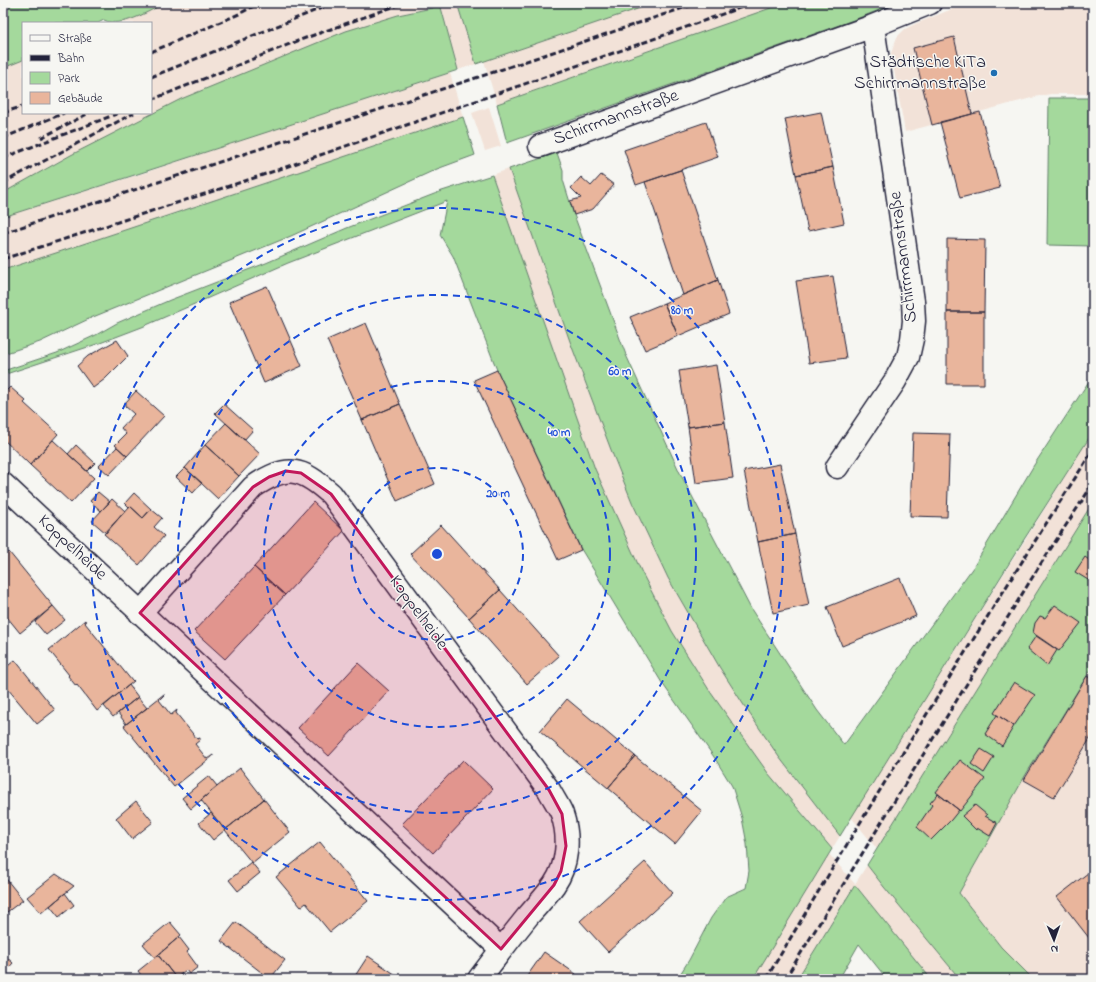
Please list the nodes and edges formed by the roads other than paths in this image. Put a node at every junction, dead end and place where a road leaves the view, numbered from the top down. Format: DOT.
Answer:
graph roads {
  1 [pos="930,3"];
  2 [pos="873,26"];
  3 [pos="540,146"];
  4 [pos="837,467"];
  5 [pos="3,484"];
  6 [pos="140,612"];
  7 [pos="501,949"];
  8 [pos="479,979"];
  1 -- 2 [label="street, Schirrmannstraße"];
  2 -- 3 [label="street, Schirrmannstraße"];
  2 -- 4 [label="street, Schirrmannstraße"];
  5 -- 6 [label="street, Koppelheide"];
  6 -- 7 [label="street, Koppelheide"];
  6 -- 7 [label="street, Koppelheide"];
  7 -- 8 [label="street, Koppelheide"];
}
